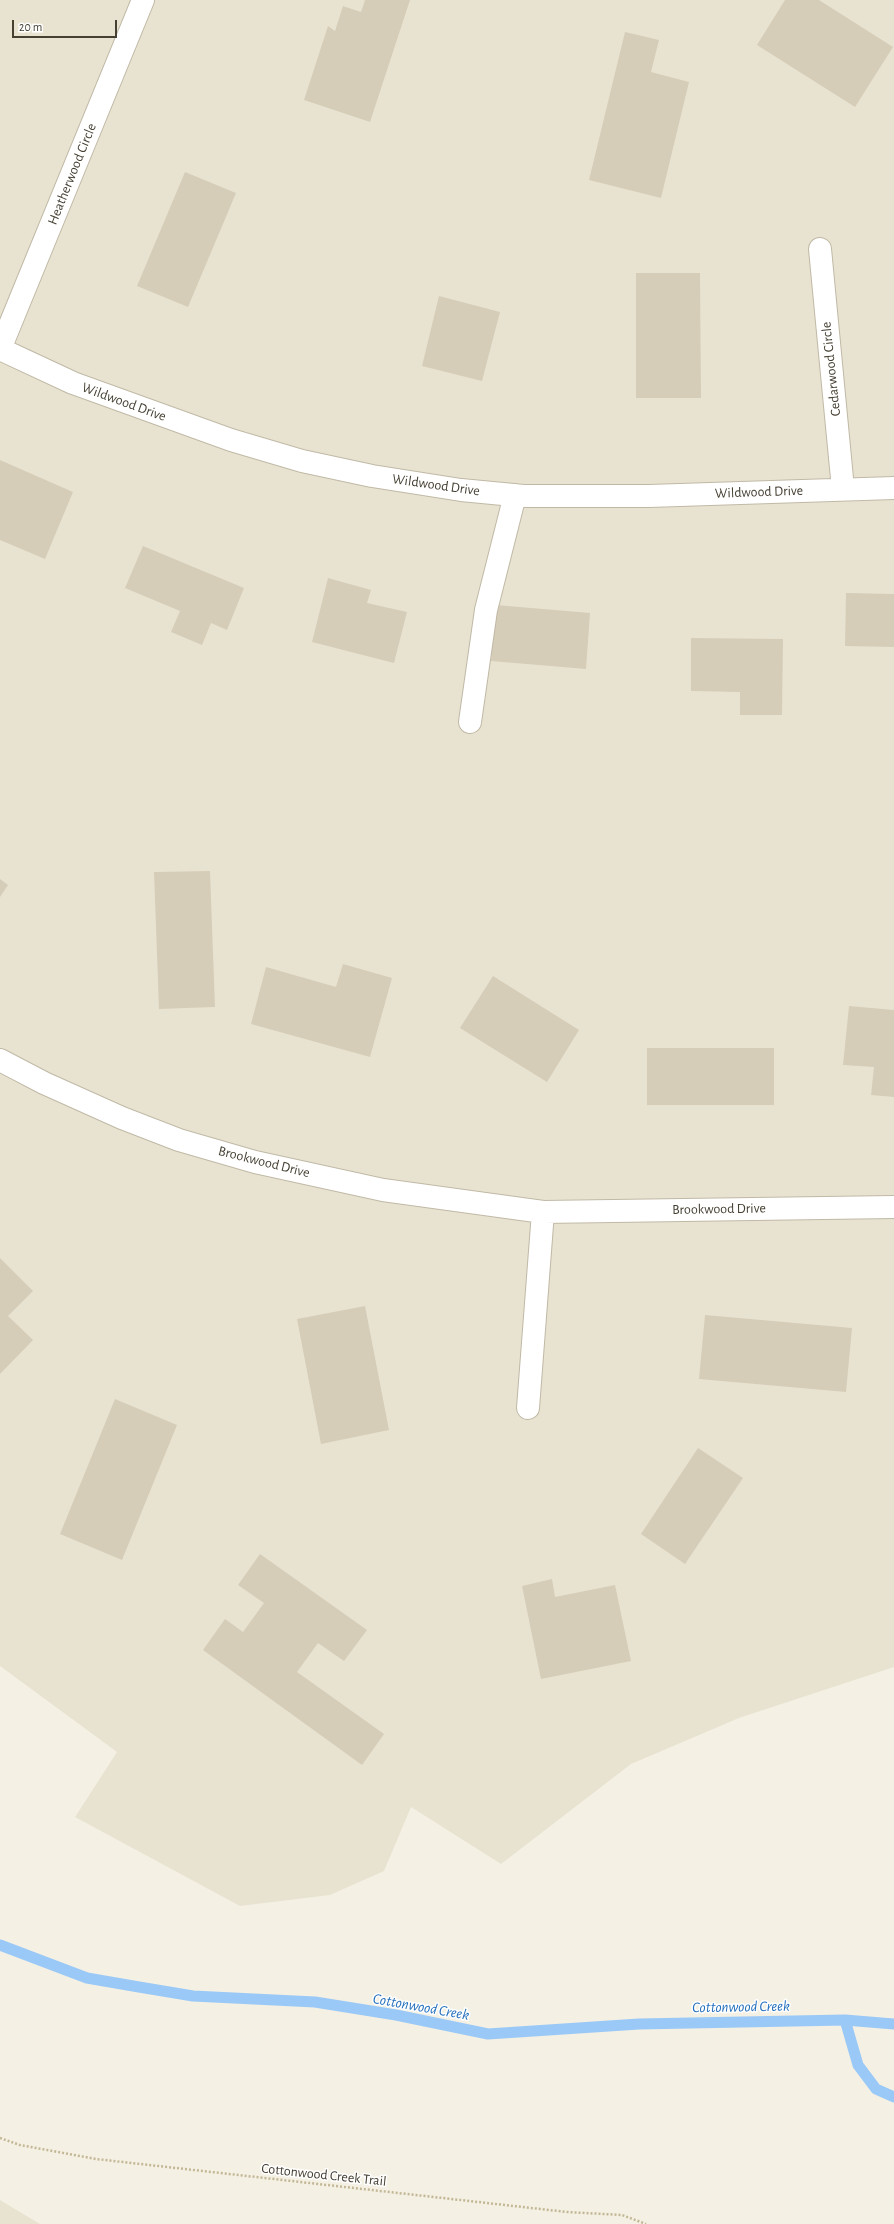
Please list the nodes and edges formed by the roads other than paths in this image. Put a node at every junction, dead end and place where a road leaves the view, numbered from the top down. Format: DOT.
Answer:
graph roads {
  1 [pos="143,0"];
  2 [pos="820,249"];
  3 [pos="0,349"];
  4 [pos="894,488"];
  5 [pos="843,489"];
  6 [pos="515,495"];
  7 [pos="470,722"];
  8 [pos="0,1060"];
  9 [pos="894,1207"];
  10 [pos="543,1212"];
  11 [pos="528,1408"];
  1 -- 3 [label="street, Heatherwood Circle"];
  2 -- 5 [label="street, Cedarwood Circle"];
  3 -- 6 [label="street, Wildwood Drive"];
  4 -- 5 [label="street, Wildwood Drive"];
  5 -- 6 [label="street, Wildwood Drive"];
  6 -- 7 [label="street"];
  8 -- 10 [label="street, Brookwood Drive"];
  9 -- 10 [label="street, Brookwood Drive"];
  10 -- 11 [label="street"];
}
